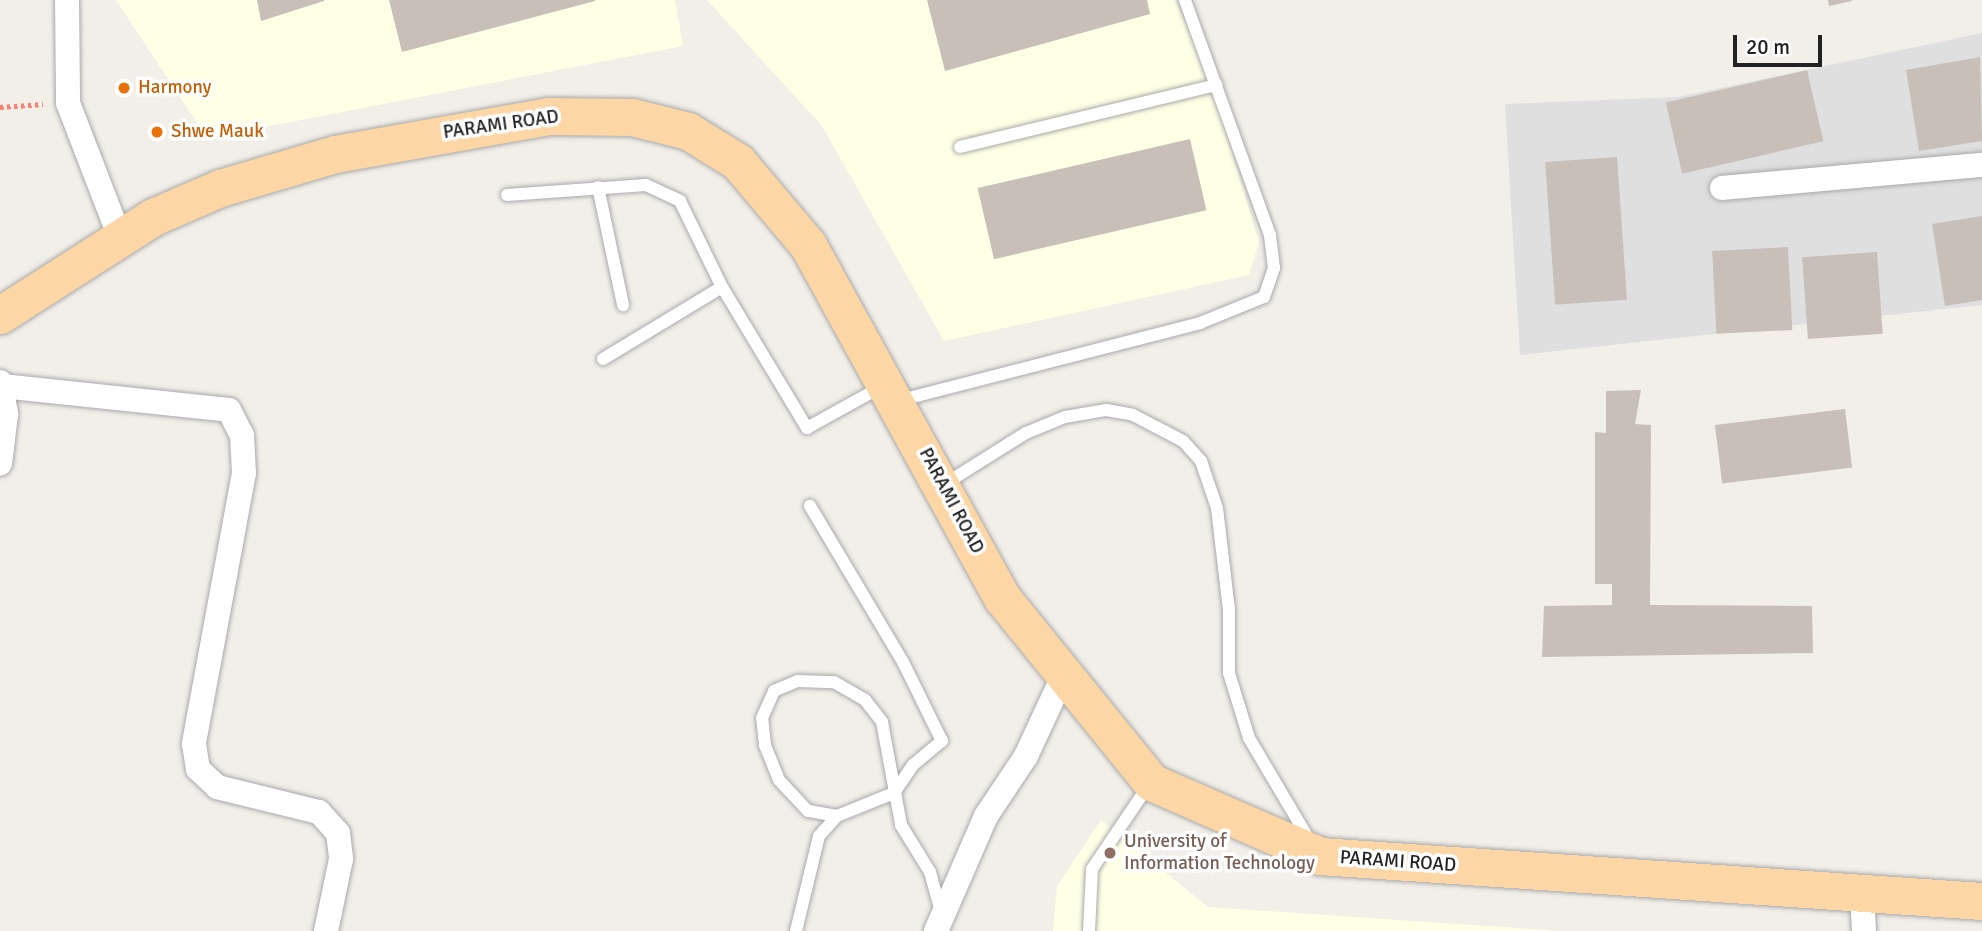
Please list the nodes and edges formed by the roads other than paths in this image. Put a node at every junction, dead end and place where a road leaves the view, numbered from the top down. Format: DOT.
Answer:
graph roads {
  1 [pos="67,0"];
  2 [pos="1185,0"];
  3 [pos="1217,85"];
  4 [pos="960,147"];
  5 [pos="1982,165"];
  6 [pos="598,187"];
  7 [pos="1721,188"];
  8 [pos="507,195"];
  9 [pos="121,238"];
  10 [pos="722,287"];
  11 [pos="623,305"];
  12 [pos="0,315"];
  13 [pos="603,359"];
  14 [pos="1,384"];
  15 [pos="892,392"];
  16 [pos="0,464"];
  17 [pos="942,485"];
  18 [pos="810,506"];
  19 [pos="1064,674"];
  20 [pos="1151,782"];
  21 [pos="894,793"];
  22 [pos="837,816"];
  23 [pos="1320,856"];
  24 [pos="1862,893"];
  25 [pos="1982,901"];
  26 [pos="939,923"];
  27 [pos="326,931"];
  28 [pos="796,931"];
  29 [pos="1089,931"];
  30 [pos="1864,931"];
  1 -- 9 [label="street"];
  2 -- 3 [label="lane"];
  3 -- 4 [label="lane"];
  3 -- 15 [label="lane"];
  5 -- 7 [label="street"];
  6 -- 8 [label="lane"];
  6 -- 10 [label="lane"];
  6 -- 11 [label="lane"];
  9 -- 12 [label="main road, PARAMI ROAD"];
  9 -- 15 [label="main road, PARAMI ROAD"];
  10 -- 13 [label="lane"];
  10 -- 15 [label="lane"];
  14 -- 16 [label="street"];
  14 -- 27 [label="street"];
  15 -- 17 [label="main road, PARAMI ROAD"];
  17 -- 19 [label="main road, PARAMI ROAD"];
  17 -- 23 [label="lane"];
  18 -- 21 [label="lane"];
  19 -- 20 [label="main road, PARAMI ROAD"];
  19 -- 26 [label="street"];
  20 -- 23 [label="main road, PARAMI ROAD"];
  20 -- 29 [label="lane"];
  21 -- 22 [label="lane"];
  21 -- 22 [label="lane"];
  21 -- 26 [label="lane"];
  22 -- 28 [label="lane"];
  23 -- 24 [label="main road, PARAMI ROAD"];
  24 -- 25 [label="main road, PARAMI ROAD"];
  24 -- 30 [label="street"];
}
